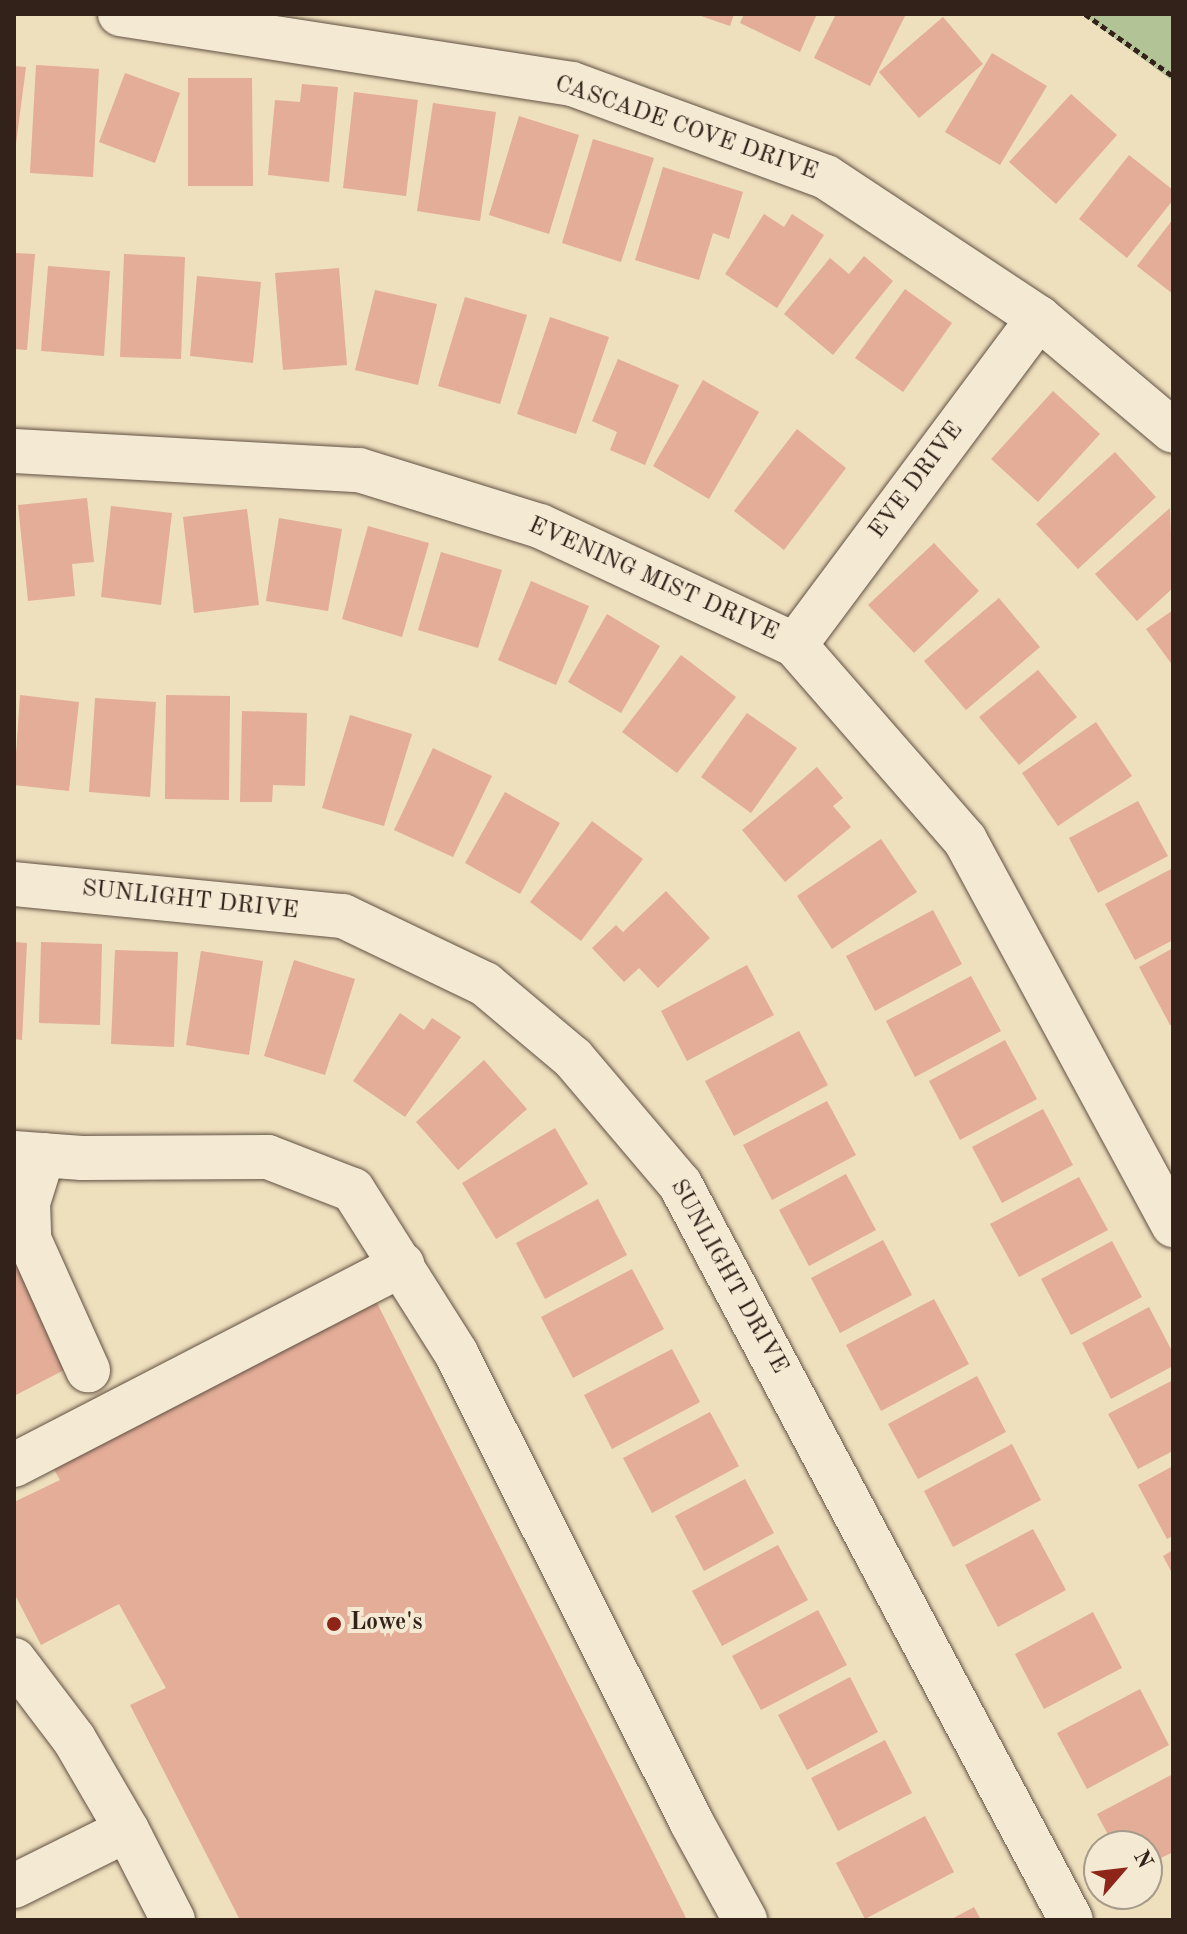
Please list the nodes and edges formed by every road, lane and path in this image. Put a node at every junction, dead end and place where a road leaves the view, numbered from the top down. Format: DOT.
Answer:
graph roads {
  1 [pos="120,14"];
  2 [pos="1085,14"];
  3 [pos="1173,76"];
  4 [pos="1039,318"];
  5 [pos="1173,431"];
  6 [pos="14,451"];
  7 [pos="795,645"];
  8 [pos="14,884"];
  9 [pos="28,1154"];
  10 [pos="1173,1225"];
  11 [pos="402,1265"];
  12 [pos="88,1370"];
  13 [pos="14,1465"];
  14 [pos="14,1660"];
  15 [pos="127,1830"];
  16 [pos="14,1886"];
  17 [pos="173,1920"];
  18 [pos="745,1920"];
  19 [pos="1071,1920"];
  1 -- 4 [label="street, CASCADE COVE DRIVE"];
  2 -- 3 [label="path"];
  4 -- 5 [label="street, CASCADE COVE DRIVE"];
  4 -- 7 [label="street, EVE DRIVE"];
  6 -- 7 [label="street, EVENING MIST DRIVE"];
  7 -- 10 [label="street, EVENING MIST DRIVE"];
  8 -- 19 [label="street, SUNLIGHT DRIVE"];
  9 -- 11 [label="street"];
  9 -- 12 [label="street"];
  11 -- 13 [label="street"];
  11 -- 18 [label="street"];
  14 -- 15 [label="street"];
  15 -- 16 [label="street"];
  15 -- 17 [label="street"];
}
